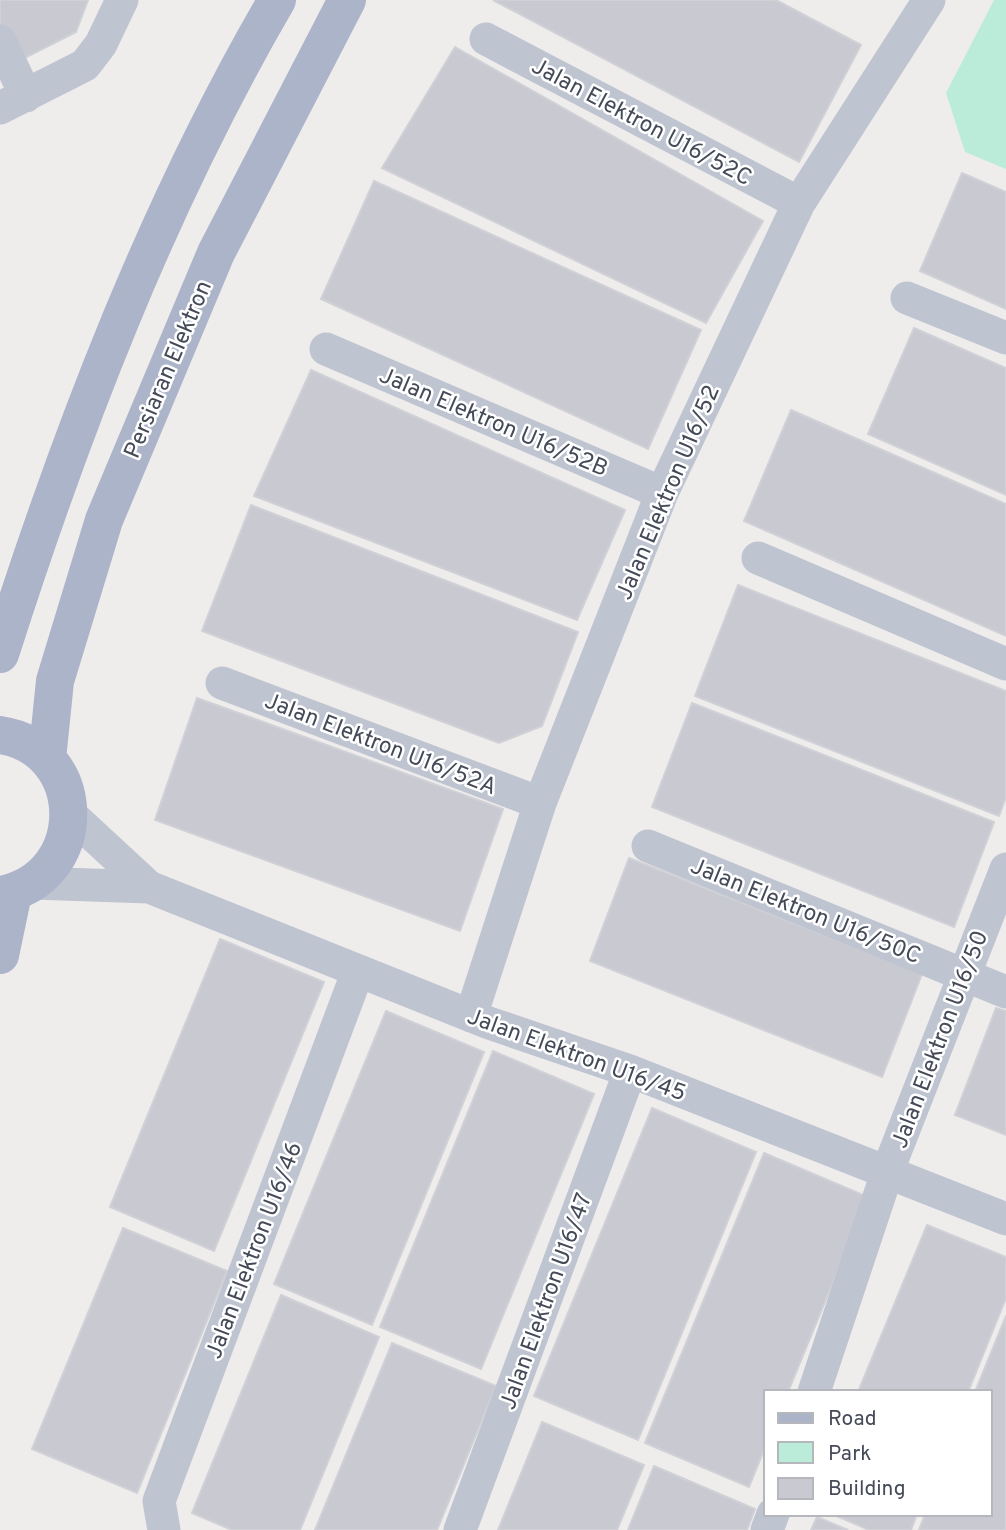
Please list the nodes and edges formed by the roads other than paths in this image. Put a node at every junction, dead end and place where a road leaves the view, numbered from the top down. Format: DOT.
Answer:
graph roads {
  1 [pos="122,0"];
  2 [pos="277,0"];
  3 [pos="347,0"];
  4 [pos="929,0"];
  5 [pos="486,39"];
  6 [pos="0,41"];
  7 [pos="13,102"];
  8 [pos="799,204"];
  9 [pos="907,298"];
  10 [pos="1006,338"];
  11 [pos="326,349"];
  12 [pos="662,493"];
  13 [pos="758,558"];
  14 [pos="0,654"];
  15 [pos="1006,664"];
  16 [pos="222,683"];
  17 [pos="0,735"];
  18 [pos="47,759"];
  19 [pos="540,803"];
  20 [pos="69,813"];
  21 [pos="648,846"];
  22 [pos="1006,869"];
  23 [pos="149,887"];
  24 [pos="15,890"];
  25 [pos="0,955"];
  26 [pos="358,971"];
  27 [pos="964,975"];
  28 [pos="1006,992"];
  29 [pos="471,1016"];
  30 [pos="630,1071"];
  31 [pos="888,1170"];
  32 [pos="1006,1219"];
  33 [pos="815,1390"];
  34 [pos="164,1530"];
  35 [pos="460,1530"];
  1 -- 7 [label="street"];
  2 -- 14 [label="main road"];
  3 -- 18 [label="main road, Persiaran Elektron"];
  4 -- 8 [label="street, Jalan Elektron U16/52"];
  5 -- 8 [label="street, Jalan Elektron U16/52C"];
  6 -- 7 [label="street"];
  8 -- 12 [label="street, Jalan Elektron U16/52"];
  9 -- 10 [label="street"];
  11 -- 12 [label="street, Jalan Elektron U16/52B"];
  12 -- 19 [label="street, Jalan Elektron U16/52"];
  13 -- 15 [label="street"];
  16 -- 19 [label="street, Jalan Elektron U16/52A"];
  17 -- 18 [label="main road"];
  18 -- 20 [label="main road"];
  19 -- 29 [label="street, Jalan Elektron U16/52"];
  20 -- 23 [label="street"];
  20 -- 24 [label="main road"];
  21 -- 27 [label="street, Jalan Elektron U16/50C"];
  22 -- 27 [label="street, Jalan Elektron U16/50"];
  23 -- 24 [label="street"];
  23 -- 26 [label="street, Jalan Elektron U16/45"];
  24 -- 25 [label="main road"];
  26 -- 29 [label="street, Jalan Elektron U16/45"];
  26 -- 34 [label="street, Jalan Elektron U16/46"];
  27 -- 28 [label="street, Jalan Elektron U16/50C"];
  27 -- 31 [label="street, Jalan Elektron U16/50"];
  29 -- 30 [label="street, Jalan Elektron U16/45"];
  30 -- 31 [label="street, Jalan Elektron U16/45"];
  30 -- 35 [label="street, Jalan Elektron U16/47"];
  31 -- 32 [label="street, Jalan Elektron U16/45"];
  31 -- 33 [label="street, Jalan Elektron U16/50"];
}
